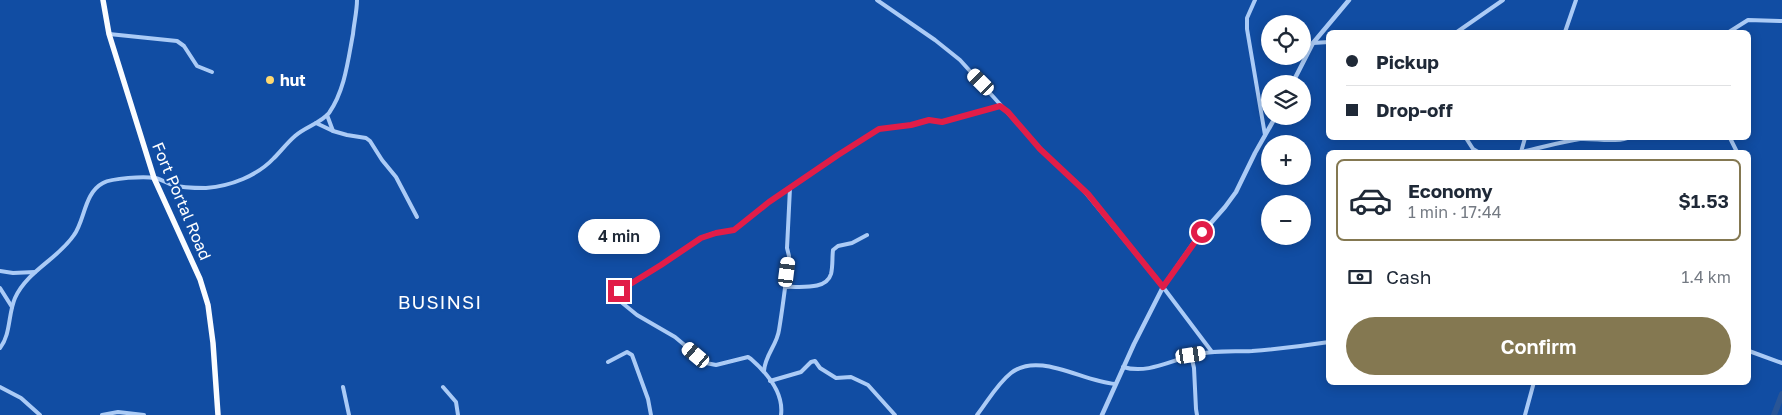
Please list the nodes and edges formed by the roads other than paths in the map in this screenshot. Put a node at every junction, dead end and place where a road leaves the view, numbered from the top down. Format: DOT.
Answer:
graph roads {
  1 [pos="103,0"];
  2 [pos="357,0"];
  3 [pos="877,0"];
  4 [pos="1255,0"];
  5 [pos="1349,0"];
  6 [pos="1503,0"];
  7 [pos="1576,0"];
  8 [pos="1782,21"];
  9 [pos="1460,30"];
  10 [pos="1566,30"];
  11 [pos="1732,30"];
  12 [pos="109,34"];
  13 [pos="1326,42"];
  14 [pos="1313,43"];
  15 [pos="212,72"];
  16 [pos="1297,75"];
  17 [pos="1000,106"];
  18 [pos="328,115"];
  19 [pos="316,123"];
  20 [pos="1271,125"];
  21 [pos="333,131"];
  22 [pos="1265,135"];
  23 [pos="1467,140"];
  24 [pos="1574,140"];
  25 [pos="1261,143"];
  26 [pos="1476,150"];
  27 [pos="1530,150"];
  28 [pos="154,178"];
  29 [pos="790,188"];
  30 [pos="417,217"];
  31 [pos="867,235"];
  32 [pos="38,270"];
  33 [pos="0,271"];
  34 [pos="785,287"];
  35 [pos="1163,287"];
  36 [pos="0,288"];
  37 [pos="12,307"];
  38 [pos="1326,342"];
  39 [pos="0,348"];
  40 [pos="1751,351"];
  41 [pos="1212,352"];
  42 [pos="1191,355"];
  43 [pos="608,362"];
  44 [pos="1782,364"];
  45 [pos="1123,367"];
  46 [pos="764,371"];
  47 [pos="770,381"];
  48 [pos="1115,384"];
  49 [pos="1533,385"];
  50 [pos="0,387"];
  51 [pos="443,387"];
  52 [pos="343,388"];
  53 [pos="40,415"];
  54 [pos="102,415"];
  55 [pos="144,415"];
  56 [pos="218,415"];
  57 [pos="349,415"];
  58 [pos="458,415"];
  59 [pos="651,415"];
  60 [pos="781,415"];
  61 [pos="894,415"];
  62 [pos="977,415"];
  63 [pos="1102,415"];
  64 [pos="1198,415"];
  65 [pos="1525,415"];
  1 -- 12 [label="main road, Fort Portal Road"];
  2 -- 18 [label="street"];
  3 -- 17 [label="street"];
  4 -- 22 [label="street"];
  5 -- 14 [label="street"];
  6 -- 9 [label="street"];
  7 -- 10 [label="street"];
  8 -- 11 [label="street"];
  12 -- 15 [label="street"];
  12 -- 28 [label="main road, Fort Portal Road"];
  13 -- 14 [label="street"];
  14 -- 16 [label="street"];
  17 -- 29 [label="street"];
  17 -- 35 [label="street"];
  18 -- 19 [label="street"];
  18 -- 21 [label="street"];
  19 -- 21 [label="street"];
  19 -- 28 [label="street"];
  20 -- 22 [label="street"];
  21 -- 30 [label="street"];
  23 -- 26 [label="street"];
  24 -- 27 [label="street"];
  25 -- 35 [label="street"];
  28 -- 32 [label="street"];
  28 -- 56 [label="main road, Fort Portal Road"];
  29 -- 34 [label="street"];
  29 -- 46 [label="street"];
  31 -- 34 [label="street"];
  32 -- 33 [label="street"];
  32 -- 37 [label="street"];
  34 -- 46 [label="street"];
  35 -- 41 [label="street"];
  35 -- 45 [label="street"];
  36 -- 37 [label="street"];
  37 -- 39 [label="street"];
  38 -- 41 [label="street"];
  40 -- 44 [label="street"];
  41 -- 42 [label="street"];
  42 -- 45 [label="street"];
  42 -- 64 [label="street"];
  43 -- 59 [label="street"];
  45 -- 48 [label="street"];
  46 -- 47 [label="street"];
  47 -- 60 [label="street"];
  47 -- 61 [label="street"];
  48 -- 62 [label="street"];
  48 -- 63 [label="street"];
  49 -- 65 [label="street"];
  50 -- 53 [label="street"];
  51 -- 58 [label="street"];
  52 -- 57 [label="street"];
  54 -- 55 [label="street"];
}
